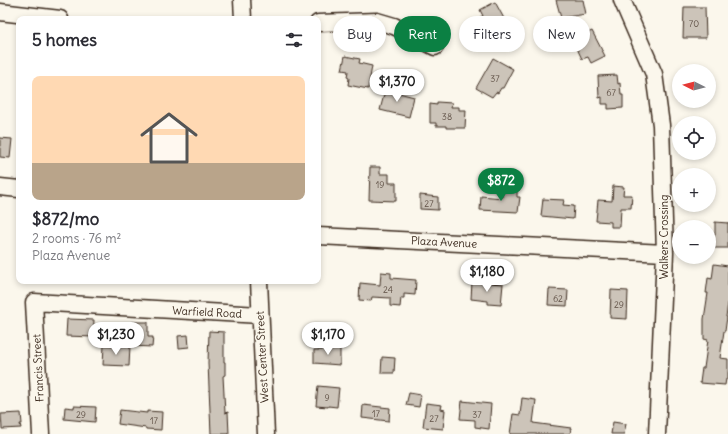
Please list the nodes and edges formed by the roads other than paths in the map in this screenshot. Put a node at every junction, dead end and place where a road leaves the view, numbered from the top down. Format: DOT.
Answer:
graph roads {
  1 [pos="242,0"];
  2 [pos="622,0"];
  3 [pos="0,12"];
  4 [pos="34,16"];
  5 [pos="243,16"];
  6 [pos="321,22"];
  7 [pos="394,26"];
  8 [pos="0,187"];
  9 [pos="16,189"];
  10 [pos="321,236"];
  11 [pos="665,253"];
  12 [pos="258,284"];
  13 [pos="34,302"];
  14 [pos="260,316"];
  15 [pos="41,434"];
  16 [pos="266,434"];
  17 [pos="657,434"];
  1 -- 5 [label="street"];
  2 -- 11 [label="street, Walkers Crossing"];
  3 -- 4 [label="street"];
  6 -- 7 [label="street"];
  8 -- 9 [label="street"];
  10 -- 11 [label="street, Plaza Avenue"];
  11 -- 17 [label="street, Walkers Crossing"];
  12 -- 14 [label="street, West Center Street"];
  13 -- 14 [label="street, Warfield Road"];
  13 -- 15 [label="street, Francis Street"];
  14 -- 16 [label="street, West Center Street"];
}
